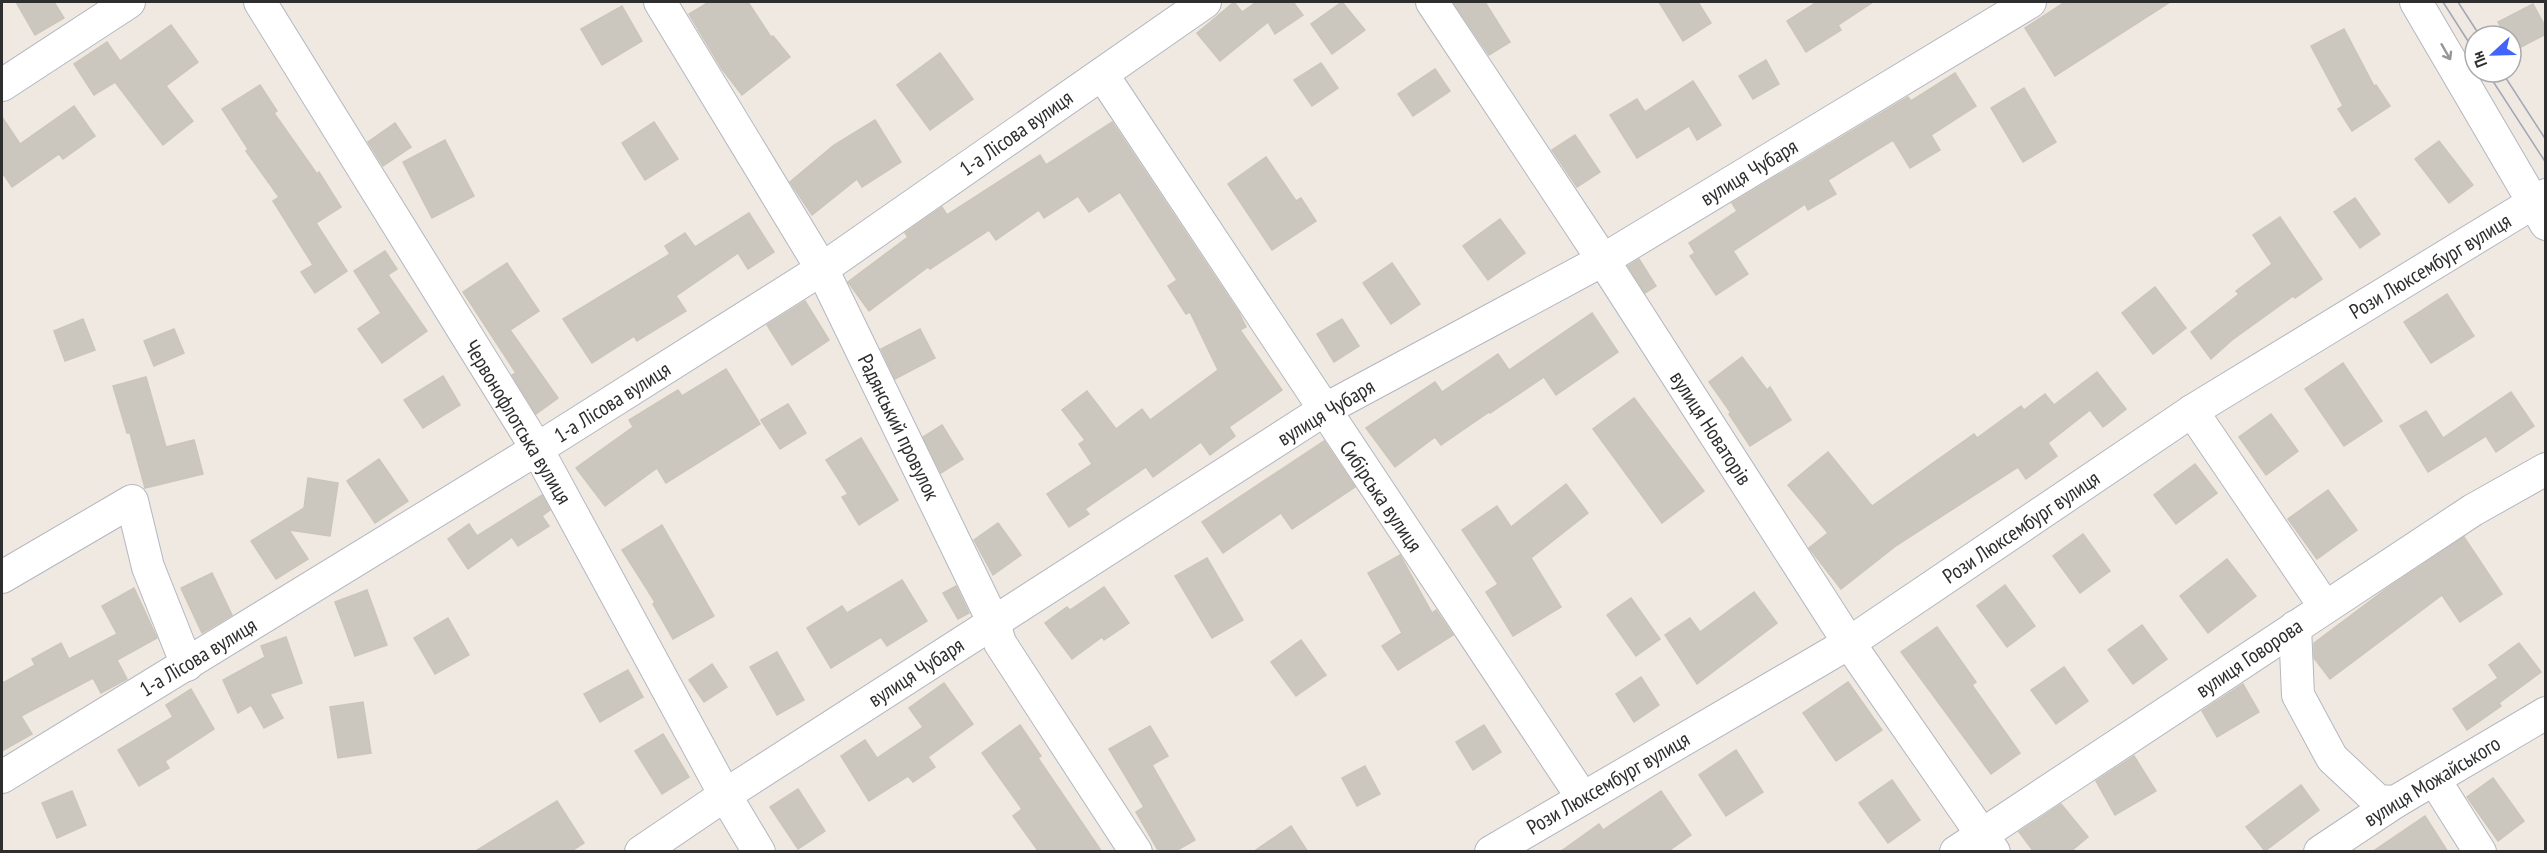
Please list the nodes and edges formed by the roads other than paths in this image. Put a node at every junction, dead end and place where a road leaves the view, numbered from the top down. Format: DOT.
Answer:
graph roads {
  1 [pos="129,2"];
  2 [pos="260,2"];
  3 [pos="660,2"];
  4 [pos="1205,2"];
  5 [pos="1432,2"];
  6 [pos="2030,2"];
  7 [pos="2416,2"];
  8 [pos="1102,74"];
  9 [pos="2,86"];
  10 [pos="2541,207"];
  11 [pos="1603,260"];
  12 [pos="822,269"];
  13 [pos="1324,410"];
  14 [pos="2192,411"];
  15 [pos="537,449"];
  16 [pos="2546,469"];
  17 [pos="2,577"];
  18 [pos="2325,608"];
  19 [pos="994,622"];
  20 [pos="2295,627"];
  21 [pos="1849,644"];
  22 [pos="187,664"];
  23 [pos="2546,712"];
  24 [pos="2,777"];
  25 [pos="2434,779"];
  26 [pos="725,795"];
  27 [pos="1582,797"];
  28 [pos="2395,802"];
  29 [pos="1989,843"];
  30 [pos="641,852"];
  31 [pos="759,852"];
  32 [pos="1136,852"];
  33 [pos="1491,852"];
  34 [pos="1956,852"];
  35 [pos="2320,852"];
  36 [pos="2480,852"];
  1 -- 9 [label="street"];
  2 -- 15 [label="street, Червонофлотська вулиця"];
  3 -- 12 [label="street, Радянський провулок"];
  4 -- 8 [label="street, 1-а Лісова вулиця"];
  5 -- 11 [label="street, вулиця Новаторів"];
  6 -- 11 [label="street, вулиця Чубаря"];
  7 -- 10 [label="street, one-way"];
  8 -- 12 [label="street, 1-а Лісова вулиця"];
  8 -- 13 [label="street, Сибірська вулиця"];
  10 -- 14 [label="street, Рози Люксембург вулиця"];
  11 -- 13 [label="street, вулиця Чубаря"];
  11 -- 21 [label="street, вулиця Новаторів"];
  12 -- 15 [label="street, 1-а Лісова вулиця"];
  12 -- 19 [label="street, Радянський провулок"];
  13 -- 19 [label="street, вулиця Чубаря"];
  13 -- 27 [label="street, Сибірська вулиця"];
  14 -- 18 [label="street"];
  14 -- 21 [label="street, Рози Люксембург вулиця"];
  15 -- 22 [label="street, 1-а Лісова вулиця"];
  15 -- 26 [label="street, Червонофлотська вулиця"];
  16 -- 18 [label="street, вулиця Говорова"];
  17 -- 22 [label="street"];
  18 -- 20 [label="street, вулиця Говорова"];
  19 -- 26 [label="street, вулиця Чубаря"];
  19 -- 32 [label="street, Радянський провулок"];
  20 -- 28 [label="street"];
  20 -- 29 [label="street, вулиця Говорова"];
  21 -- 27 [label="street, Рози Люксембург вулиця"];
  21 -- 29 [label="street, вулиця Новаторів"];
  22 -- 24 [label="street, 1-а Лісова вулиця"];
  23 -- 25 [label="street, вулиця Можайського"];
  25 -- 28 [label="street, вулиця Можайського"];
  25 -- 36 [label="street"];
  26 -- 30 [label="street, вулиця Чубаря"];
  26 -- 31 [label="street, Червонофлотська вулиця"];
  27 -- 33 [label="street, Рози Люксембург вулиця"];
  28 -- 35 [label="street, вулиця Можайського"];
  29 -- 34 [label="street, вулиця Говорова"];
}
